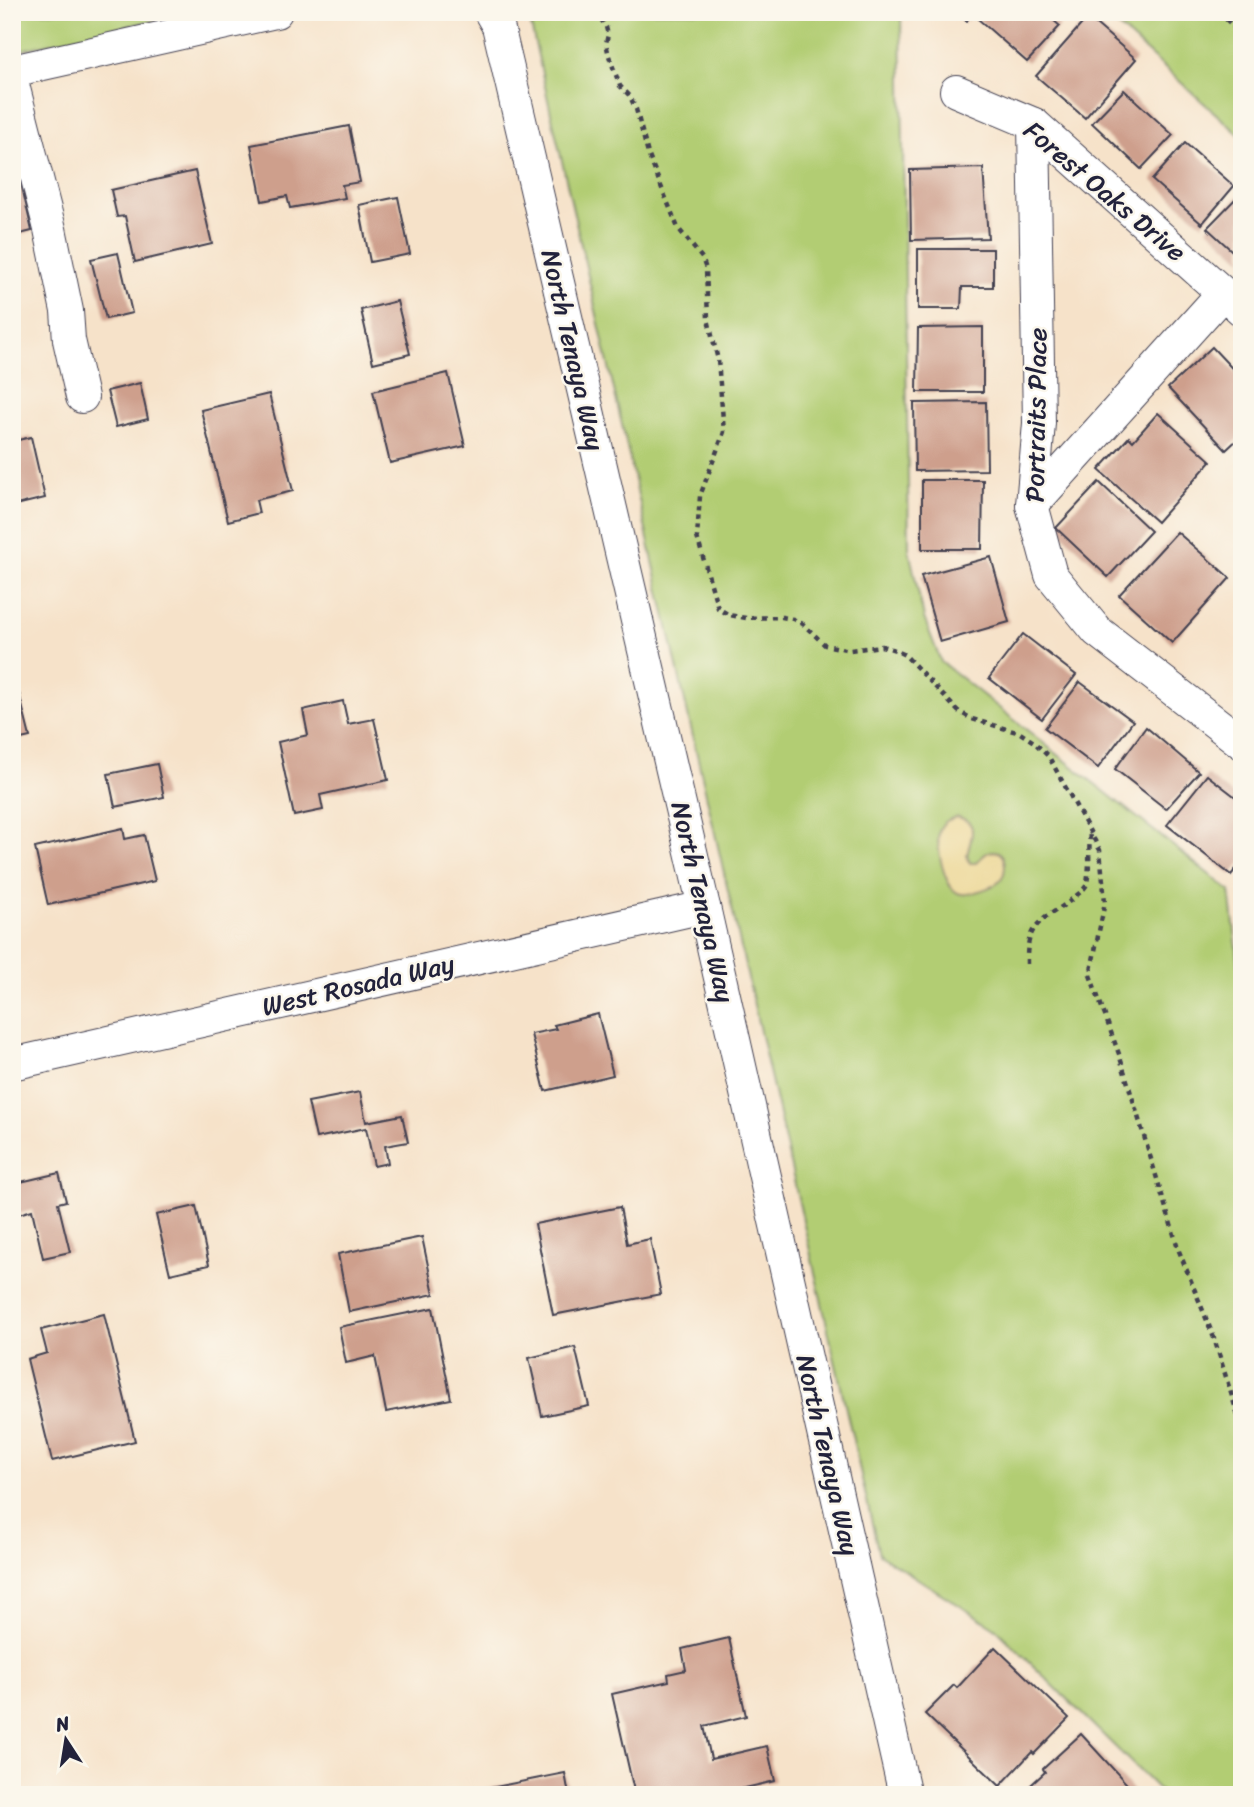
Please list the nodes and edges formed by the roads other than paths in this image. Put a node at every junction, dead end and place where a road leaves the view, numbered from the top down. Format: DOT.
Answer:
graph roads {
  1 [pos="276,12"];
  2 [pos="490,12"];
  3 [pos="12,71"];
  4 [pos="12,81"];
  5 [pos="956,91"];
  6 [pos="1034,124"];
  7 [pos="1232,301"];
  8 [pos="82,397"];
  9 [pos="1032,505"];
  10 [pos="1242,743"];
  11 [pos="704,906"];
  12 [pos="12,1064"];
  13 [pos="905,1795"];
  1 -- 3 [label="street"];
  2 -- 11 [label="street, North Tenaya Way"];
  4 -- 8 [label="street"];
  5 -- 6 [label="street, Forest Oaks Drive"];
  6 -- 7 [label="street, Forest Oaks Drive"];
  6 -- 9 [label="street, Portraits Place"];
  7 -- 9 [label="street"];
  9 -- 10 [label="street, Portraits Place"];
  11 -- 12 [label="street, West Rosada Way"];
  11 -- 13 [label="street, North Tenaya Way"];
}
